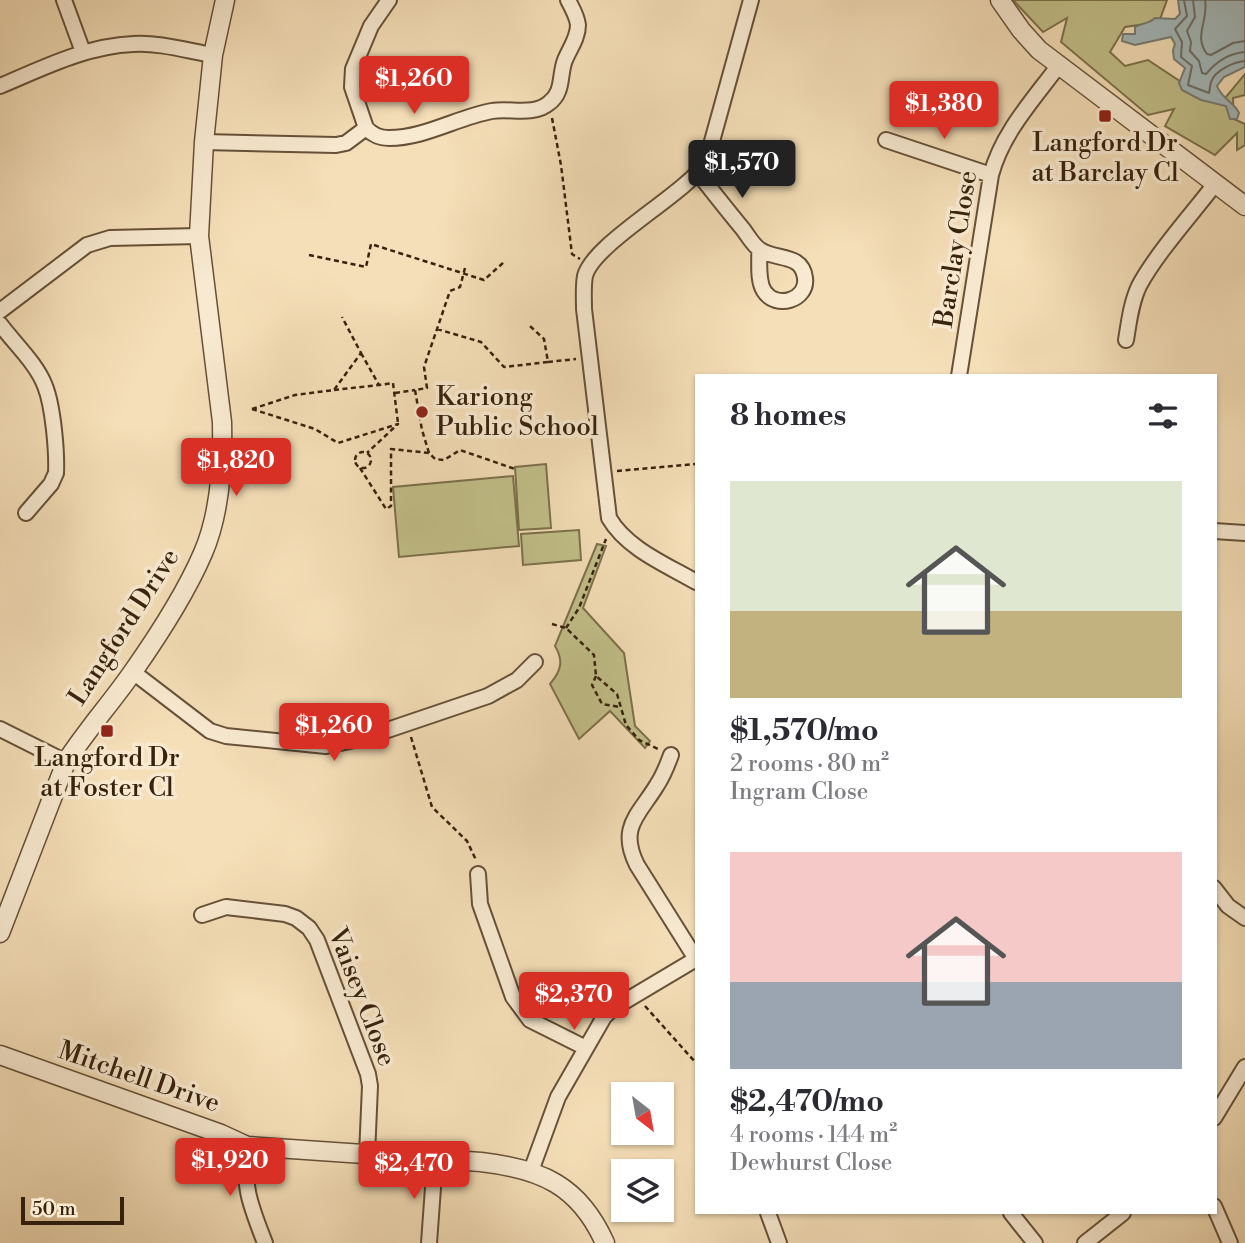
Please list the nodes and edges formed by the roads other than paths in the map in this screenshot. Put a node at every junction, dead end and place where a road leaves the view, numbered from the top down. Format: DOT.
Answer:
graph roads {
  1 [pos="64,0"];
  2 [pos="225,0"];
  3 [pos="389,0"];
  4 [pos="568,0"];
  5 [pos="751,0"];
  6 [pos="1000,0"];
  7 [pos="83,52"];
  8 [pos="213,55"];
  9 [pos="1059,65"];
  10 [pos="0,86"];
  11 [pos="366,128"];
  12 [pos="886,140"];
  13 [pos="204,142"];
  14 [pos="698,173"];
  15 [pos="991,176"];
  16 [pos="1215,184"];
  17 [pos="1245,206"];
  18 [pos="199,236"];
  19 [pos="759,249"];
  20 [pos="0,311"];
  21 [pos="0,324"];
  22 [pos="1126,340"];
  23 [pos="959,374"];
  24 [pos="26,513"];
  25 [pos="1217,531"];
  26 [pos="1245,533"];
  27 [pos="695,581"];
  28 [pos="535,662"];
  29 [pos="133,672"];
  30 [pos="0,729"];
  31 [pos="671,755"];
  32 [pos="66,762"];
  33 [pos="478,874"];
  34 [pos="1217,892"];
  35 [pos="202,915"];
  36 [pos="1245,918"];
  37 [pos="0,933"];
  38 [pos="695,957"];
  39 [pos="695,960"];
  40 [pos="586,1048"];
  41 [pos="0,1055"];
  42 [pos="1245,1067"];
  43 [pos="1217,1113"];
  44 [pos="247,1146"];
  45 [pos="367,1155"];
  46 [pos="435,1160"];
  47 [pos="531,1171"];
  48 [pos="1217,1213"];
  49 [pos="768,1214"];
  50 [pos="1012,1214"];
  51 [pos="1122,1214"];
  52 [pos="265,1243"];
  53 [pos="429,1243"];
  54 [pos="605,1243"];
  55 [pos="779,1243"];
  56 [pos="1035,1243"];
  57 [pos="1085,1243"];
  58 [pos="1230,1243"];
  1 -- 7 [label="street"];
  2 -- 8 [label="street, Langford Drive"];
  3 -- 11 [label="street"];
  4 -- 11 [label="street"];
  5 -- 14 [label="street"];
  6 -- 9 [label="street"];
  7 -- 8 [label="street"];
  7 -- 10 [label="street"];
  8 -- 13 [label="street, Langford Drive"];
  9 -- 15 [label="street, Barclay Close"];
  9 -- 16 [label="street"];
  11 -- 13 [label="street"];
  12 -- 15 [label="street"];
  13 -- 18 [label="street, Langford Drive"];
  14 -- 19 [label="street"];
  14 -- 27 [label="street"];
  15 -- 23 [label="street, Barclay Close"];
  16 -- 17 [label="street"];
  16 -- 22 [label="street"];
  18 -- 20 [label="street"];
  18 -- 29 [label="street, Langford Drive"];
  21 -- 24 [label="street"];
  25 -- 26 [label="street"];
  28 -- 29 [label="street"];
  29 -- 32 [label="street, Langford Drive"];
  30 -- 32 [label="street"];
  31 -- 38 [label="street"];
  32 -- 37 [label="street, Langford Drive"];
  33 -- 40 [label="street"];
  34 -- 36 [label="street"];
  35 -- 45 [label="street, Vaisey Close"];
  39 -- 40 [label="street"];
  40 -- 47 [label="street"];
  41 -- 44 [label="street, Mitchell Drive"];
  42 -- 43 [label="street"];
  44 -- 45 [label="street, Mitchell Drive"];
  44 -- 52 [label="street"];
  45 -- 46 [label="street, Mitchell Drive"];
  46 -- 47 [label="street, Mitchell Drive"];
  46 -- 53 [label="street"];
  47 -- 54 [label="street, Mitchell Drive"];
  48 -- 58 [label="street"];
  49 -- 55 [label="street"];
  50 -- 56 [label="street"];
  51 -- 57 [label="street"];
}
